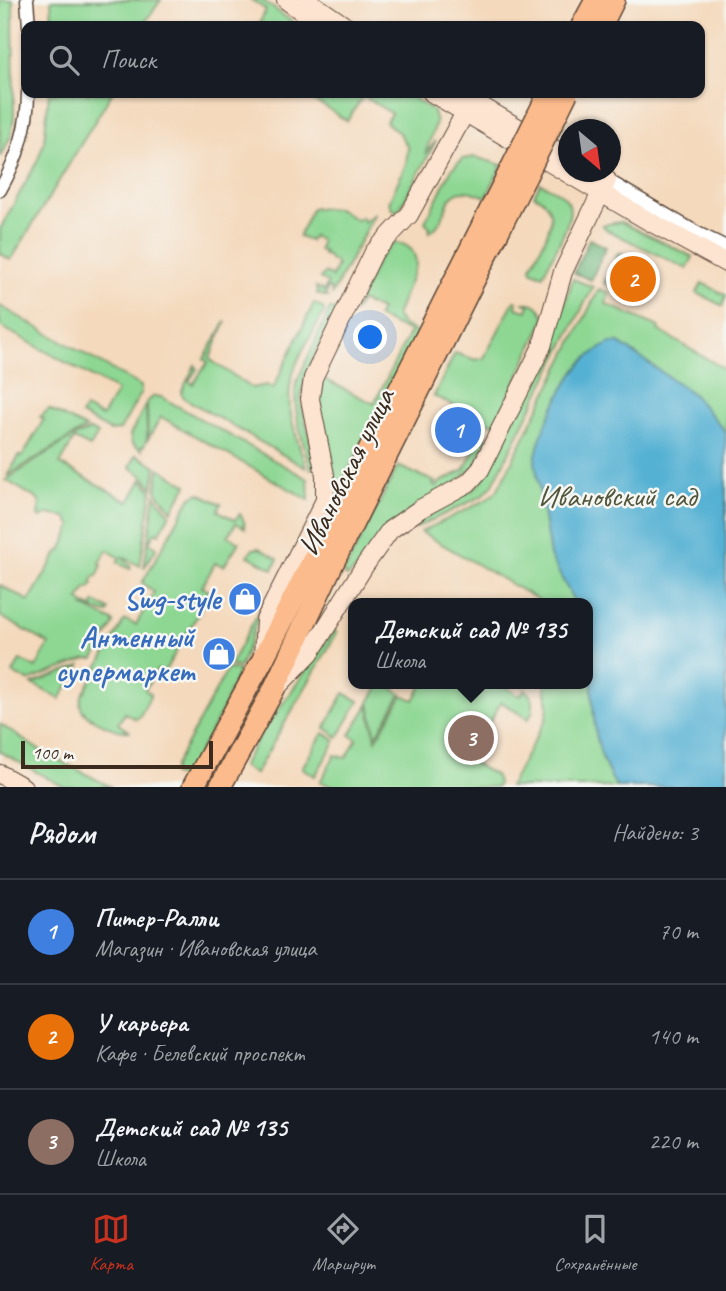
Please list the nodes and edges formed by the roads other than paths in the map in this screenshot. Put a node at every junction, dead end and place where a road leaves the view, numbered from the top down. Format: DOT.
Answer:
graph roads {
  1 [pos="27,0"];
  2 [pos="286,0"];
  3 [pos="307,0"];
  4 [pos="596,0"];
  5 [pos="614,0"];
  6 [pos="29,21"];
  7 [pos="315,21"];
  8 [pos="338,21"];
  9 [pos="585,21"];
  10 [pos="604,21"];
  11 [pos="28,98"];
  12 [pos="547,98"];
  13 [pos="564,98"];
  14 [pos="465,102"];
  15 [pos="558,151"];
  16 [pos="558,156"];
  17 [pos="518,173"];
  18 [pos="601,182"];
  19 [pos="602,182"];
  20 [pos="603,182"];
  21 [pos="0,190"];
  22 [pos="726,247"];
  23 [pos="726,263"];
  24 [pos="320,593"];
  25 [pos="342,604"];
  26 [pos="262,661"];
  27 [pos="273,691"];
  28 [pos="0,774"];
  29 [pos="23,787"];
  30 [pos="193,787"];
  31 [pos="220,787"];
  1 -- 6 [label="street"];
  2 -- 7 [label="street"];
  3 -- 8 [label="street"];
  4 -- 9 [label="main road"];
  5 -- 10 [label="main road"];
  11 -- 21 [label="street"];
  12 -- 17 [label="main road, Ивановская улица, bridge"];
  13 -- 17 [label="main road, Ивановская улица, bridge"];
  14 -- 15 [label="street"];
  14 -- 16 [label="street"];
  14 -- 26 [label="street, Ивановская улица"];
  17 -- 24 [label="main road, Ивановская улица"];
  17 -- 26 [label="main road, Ивановская улица"];
  18 -- 25 [label="street, Ивановская улица"];
  19 -- 23 [label="street"];
  20 -- 22 [label="street"];
  24 -- 25 [label="street"];
  24 -- 27 [label="main road, Ивановская улица"];
  25 -- 27 [label="street, Ивановская улица"];
  26 -- 30 [label="main road, Ивановская улица"];
  27 -- 31 [label="main road, Ивановская улица"];
  28 -- 29 [label="street"];
}
